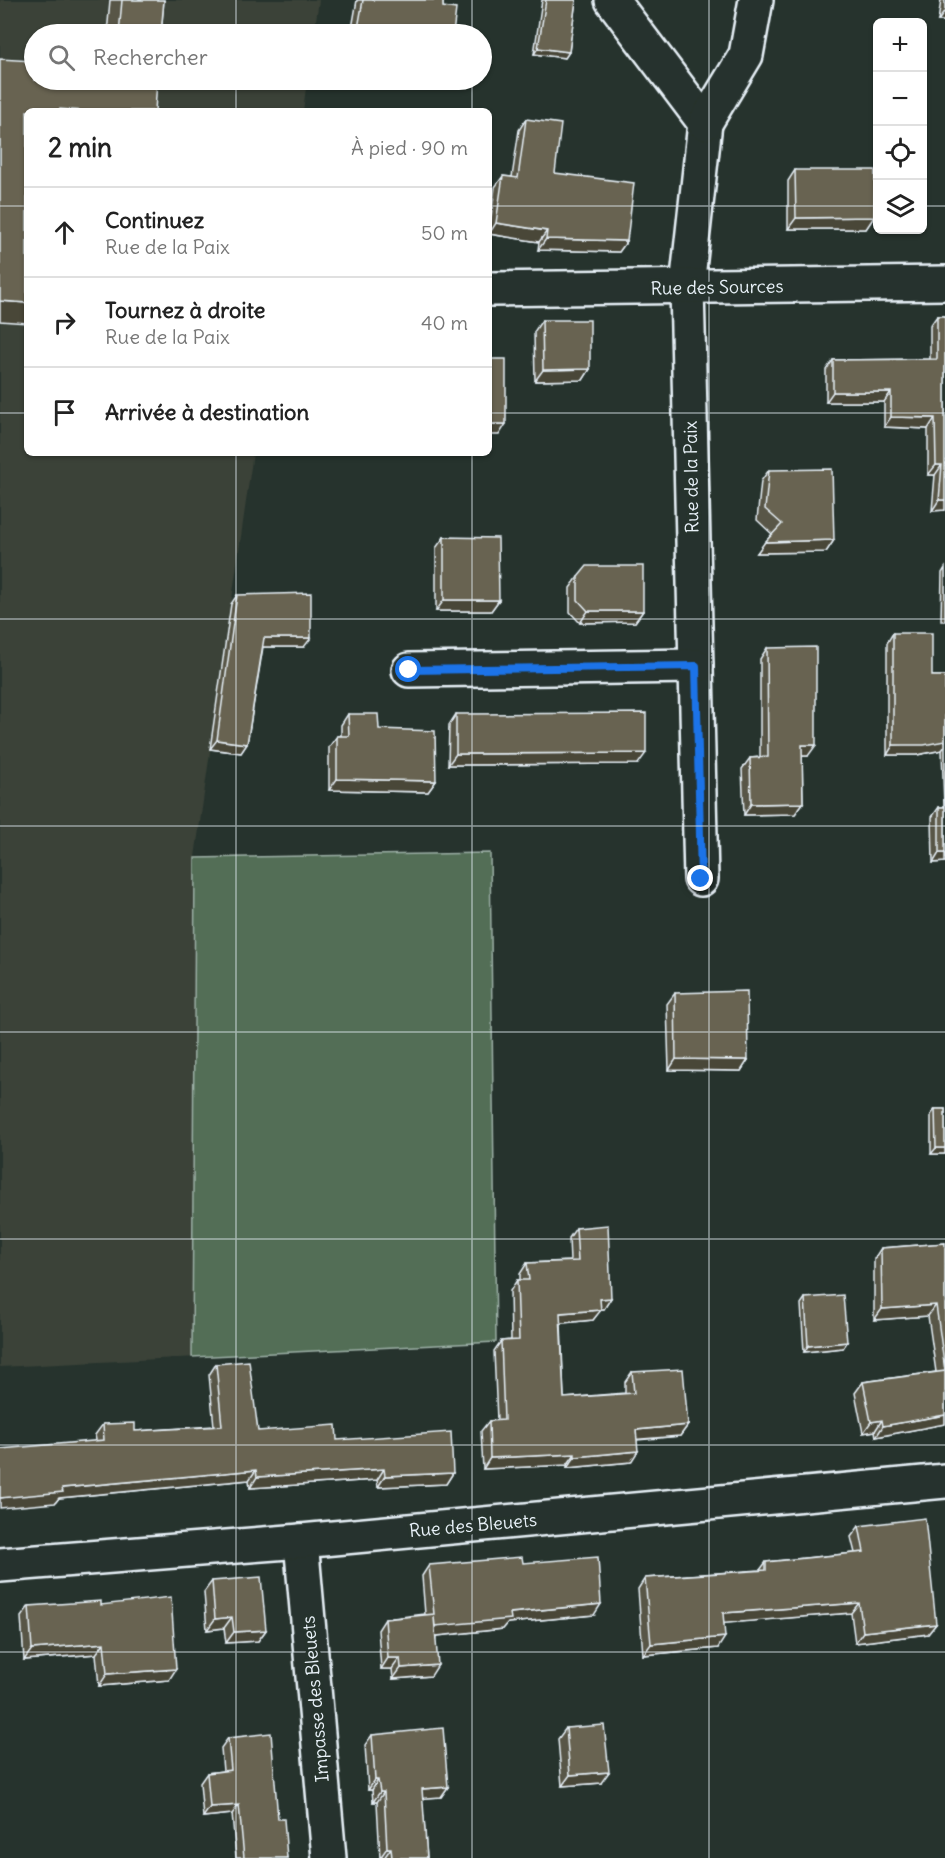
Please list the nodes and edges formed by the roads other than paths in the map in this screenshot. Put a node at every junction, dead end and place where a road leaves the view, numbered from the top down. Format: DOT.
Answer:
graph roads {
  1 [pos="612,0"];
  2 [pos="756,0"];
  3 [pos="705,123"];
  4 [pos="945,283"];
  5 [pos="687,287"];
  6 [pos="492,289"];
  7 [pos="696,666"];
  8 [pos="409,670"];
  9 [pos="701,879"];
  10 [pos="945,1481"];
  11 [pos="301,1541"];
  12 [pos="0,1565"];
  13 [pos="329,1858"];
  1 -- 3 [label="street"];
  2 -- 3 [label="street"];
  3 -- 5 [label="street, Rue de la Paix"];
  4 -- 5 [label="street, Rue des Sources"];
  5 -- 6 [label="street, Rue des Sources"];
  5 -- 7 [label="street, Rue de la Paix"];
  7 -- 8 [label="street"];
  7 -- 9 [label="street, Rue de la Paix"];
  10 -- 11 [label="street, Rue des Bleuets"];
  11 -- 12 [label="street, Rue des Bleuets"];
  11 -- 13 [label="street, Impasse des Bleuets"];
}
